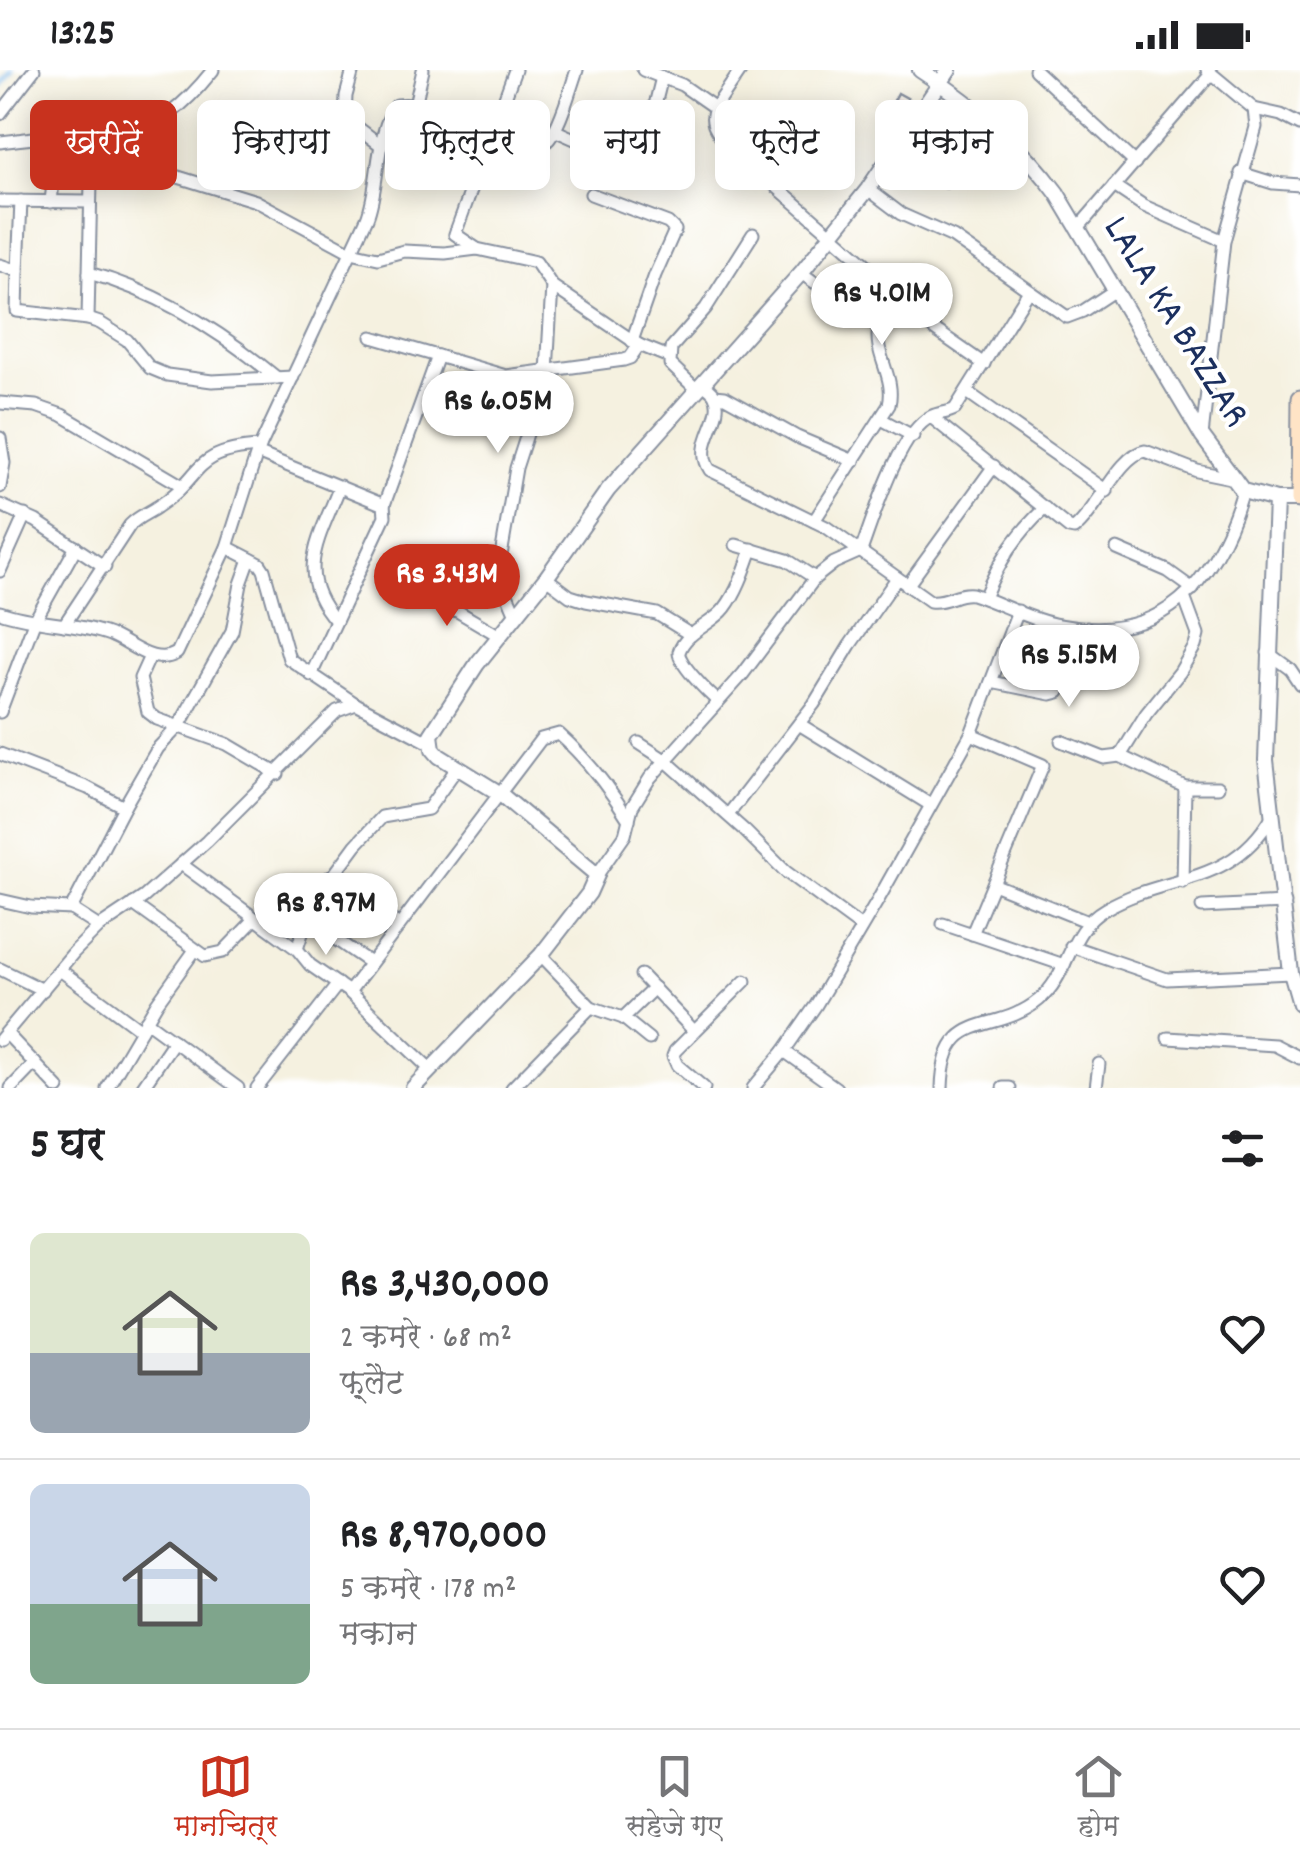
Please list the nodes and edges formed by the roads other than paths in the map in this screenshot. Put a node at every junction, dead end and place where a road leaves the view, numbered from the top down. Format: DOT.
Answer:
graph roads {
  1 [pos="34,70"];
  2 [pos="213,70"];
  3 [pos="353,70"];
  4 [pos="424,70"];
  5 [pos="515,70"];
  6 [pos="577,70"];
  7 [pos="642,70"];
  8 [pos="741,70"];
  9 [pos="920,70"];
  10 [pos="1036,70"];
  11 [pos="1209,72"];
  12 [pos="944,76"];
  13 [pos="662,77"];
  14 [pos="416,100"];
  15 [pos="505,100"];
  16 [pos="720,100"];
  17 [pos="928,100"];
  18 [pos="177,107"];
  19 [pos="715,108"];
  20 [pos="1254,108"];
  21 [pos="0,114"];
  22 [pos="1300,125"];
  23 [pos="715,129"];
  24 [pos="554,130"];
  25 [pos="385,136"];
  26 [pos="550,136"];
  27 [pos="30,139"];
  28 [pos="0,142"];
  29 [pos="382,146"];
  30 [pos="1134,163"];
  31 [pos="1241,173"];
  32 [pos="177,178"];
  33 [pos="875,179"];
  34 [pos="1300,185"];
  35 [pos="1114,186"];
  36 [pos="868,189"];
  37 [pos="53,190"];
  38 [pos="90,190"];
  39 [pos="472,190"];
  40 [pos="780,190"];
  41 [pos="590,194"];
  42 [pos="0,201"];
  43 [pos="20,201"];
  44 [pos="52,202"];
  45 [pos="89,202"];
  46 [pos="1078,228"];
  47 [pos="753,234"];
  48 [pos="832,235"];
  49 [pos="1224,240"];
  50 [pos="477,249"];
  51 [pos="351,252"];
  52 [pos="0,265"];
  53 [pos="18,271"];
  54 [pos="801,273"];
  55 [pos="88,274"];
  56 [pos="552,286"];
  57 [pos="1115,290"];
  58 [pos="1029,291"];
  59 [pos="908,310"];
  60 [pos="17,311"];
  61 [pos="0,312"];
  62 [pos="88,319"];
  63 [pos="879,327"];
  64 [pos="372,337"];
  65 [pos="635,343"];
  66 [pos="438,356"];
  67 [pos="669,356"];
  68 [pos="984,364"];
  69 [pos="546,372"];
  70 [pos="293,377"];
  71 [pos="276,378"];
  72 [pos="700,387"];
  73 [pos="967,392"];
  74 [pos="715,396"];
  75 [pos="1300,398"];
  76 [pos="0,403"];
  77 [pos="931,417"];
  78 [pos="881,420"];
  79 [pos="912,436"];
  80 [pos="1202,436"];
  81 [pos="0,446"];
  82 [pos="258,450"];
  83 [pos="854,461"];
  84 [pos="994,466"];
  85 [pos="1240,485"];
  86 [pos="181,486"];
  87 [pos="340,486"];
  88 [pos="0,487"];
  89 [pos="1106,492"];
  90 [pos="1276,500"];
  91 [pos="1300,500"];
  92 [pos="0,505"];
  93 [pos="384,505"];
  94 [pos="1045,508"];
  95 [pos="25,515"];
  96 [pos="814,521"];
  97 [pos="736,545"];
  98 [pos="76,546"];
  99 [pos="226,547"];
  100 [pos="752,549"];
  101 [pos="1117,549"];
  102 [pos="861,550"];
  103 [pos="250,559"];
  104 [pos="105,567"];
  105 [pos="0,571"];
  106 [pos="546,578"];
  107 [pos="815,578"];
  108 [pos="902,582"];
  109 [pos="411,593"];
  110 [pos="1188,593"];
  111 [pos="984,598"];
  112 [pos="1018,611"];
  113 [pos="0,612"];
  114 [pos="516,615"];
  115 [pos="336,621"];
  116 [pos="34,622"];
  117 [pos="64,626"];
  118 [pos="1087,628"];
  119 [pos="690,635"];
  120 [pos="498,636"];
  121 [pos="1268,653"];
  122 [pos="150,656"];
  123 [pos="311,675"];
  124 [pos="991,682"];
  125 [pos="1300,684"];
  126 [pos="718,701"];
  127 [pos="356,704"];
  128 [pos="0,712"];
  129 [pos="799,724"];
  130 [pos="179,726"];
  131 [pos="970,734"];
  132 [pos="1061,741"];
  133 [pos="430,743"];
  134 [pos="639,743"];
  135 [pos="0,754"];
  136 [pos="1120,756"];
  137 [pos="665,760"];
  138 [pos="458,768"];
  139 [pos="278,774"];
  140 [pos="1184,786"];
  141 [pos="1218,787"];
  142 [pos="499,792"];
  143 [pos="930,804"];
  144 [pos="124,807"];
  145 [pos="1273,815"];
  146 [pos="728,816"];
  147 [pos="629,820"];
  148 [pos="181,864"];
  149 [pos="597,875"];
  150 [pos="331,876"];
  151 [pos="1184,882"];
  152 [pos="993,884"];
  153 [pos="0,900"];
  154 [pos="133,904"];
  155 [pos="1285,904"];
  156 [pos="1202,907"];
  157 [pos="71,909"];
  158 [pos="255,919"];
  159 [pos="306,919"];
  160 [pos="1088,922"];
  161 [pos="399,924"];
  162 [pos="942,924"];
  163 [pos="99,927"];
  164 [pos="861,927"];
  165 [pos="972,934"];
  166 [pos="1071,946"];
  167 [pos="297,949"];
  168 [pos="194,950"];
  169 [pos="540,955"];
  170 [pos="370,964"];
  171 [pos="1064,965"];
  172 [pos="0,969"];
  173 [pos="60,970"];
  174 [pos="1290,973"];
  175 [pos="641,975"];
  176 [pos="745,981"];
  177 [pos="343,988"];
  178 [pos="654,988"];
  179 [pos="44,990"];
  180 [pos="1300,1004"];
  181 [pos="592,1007"];
  182 [pos="623,1018"];
  183 [pos="144,1026"];
  184 [pos="694,1031"];
  185 [pos="3,1037"];
  186 [pos="1168,1038"];
  187 [pos="649,1039"];
  188 [pos="174,1042"];
  189 [pos="784,1051"];
  190 [pos="1300,1058"];
  191 [pos="35,1064"];
  192 [pos="1099,1064"];
  193 [pos="430,1070"];
  194 [pos="145,1087"];
  195 [pos="12,1088"];
  196 [pos="58,1088"];
  197 [pos="107,1088"];
  198 [pos="238,1088"];
  199 [pos="257,1088"];
  200 [pos="413,1088"];
  201 [pos="512,1088"];
  202 [pos="704,1088"];
  203 [pos="753,1088"];
  204 [pos="836,1088"];
  205 [pos="942,1088"];
  206 [pos="1096,1088"];
  1 -- 21 [label="street"];
  2 -- 18 [label="street"];
  3 -- 29 [label="street"];
  4 -- 14 [label="street"];
  5 -- 15 [label="street"];
  6 -- 24 [label="street"];
  7 -- 13 [label="street"];
  8 -- 16 [label="street"];
  9 -- 12 [label="street, LALA KA BAZZAR"];
  10 -- 30 [label="street"];
  11 -- 20 [label="street"];
  11 -- 30 [label="street"];
  12 -- 17 [label="street"];
  12 -- 46 [label="street, LALA KA BAZZAR"];
  13 -- 19 [label="street"];
  13 -- 24 [label="street"];
  19 -- 23 [label="street"];
  20 -- 22 [label="street"];
  20 -- 31 [label="street"];
  24 -- 26 [label="street"];
  25 -- 29 [label="street"];
  27 -- 28 [label="street"];
  29 -- 51 [label="street"];
  30 -- 35 [label="street"];
  31 -- 34 [label="street"];
  31 -- 49 [label="street"];
  32 -- 51 [label="street"];
  33 -- 36 [label="street"];
  35 -- 46 [label="street"];
  35 -- 49 [label="street"];
  36 -- 48 [label="street"];
  36 -- 58 [label="street"];
  37 -- 44 [label="street"];
  38 -- 45 [label="street"];
  39 -- 50 [label="street"];
  40 -- 48 [label="street"];
  41 -- 65 [label="street"];
  42 -- 43 [label="street"];
  43 -- 44 [label="street"];
  43 -- 53 [label="street"];
  44 -- 45 [label="street"];
  45 -- 55 [label="street"];
  46 -- 57 [label="street, LALA KA BAZZAR"];
  47 -- 67 [label="street"];
  48 -- 54 [label="street"];
  48 -- 59 [label="street"];
  49 -- 80 [label="street"];
  50 -- 51 [label="street"];
  50 -- 56 [label="street"];
  51 -- 70 [label="street"];
  52 -- 53 [label="street"];
  53 -- 60 [label="street"];
  54 -- 63 [label="street"];
  54 -- 72 [label="street"];
  55 -- 62 [label="street"];
  55 -- 71 [label="street"];
  56 -- 65 [label="street"];
  56 -- 69 [label="street"];
  57 -- 58 [label="street"];
  57 -- 80 [label="street, LALA KA BAZZAR"];
  58 -- 68 [label="street"];
  59 -- 63 [label="street"];
  59 -- 68 [label="street"];
  60 -- 61 [label="street"];
  60 -- 62 [label="street"];
  62 -- 71 [label="street"];
  63 -- 78 [label="street"];
  64 -- 66 [label="street"];
  65 -- 67 [label="street"];
  65 -- 69 [label="street"];
  66 -- 69 [label="street"];
  66 -- 93 [label="street"];
  67 -- 72 [label="street"];
  68 -- 73 [label="street"];
  69 -- 114 [label="street"];
  70 -- 71 [label="street"];
  70 -- 82 [label="street"];
  72 -- 74 [label="street"];
  72 -- 106 [label="street"];
  73 -- 77 [label="street"];
  73 -- 89 [label="street"];
  74 -- 83 [label="street"];
  74 -- 96 [label="street"];
  75 -- 91 [label="main road"];
  76 -- 86 [label="street"];
  77 -- 79 [label="street"];
  77 -- 84 [label="street"];
  78 -- 79 [label="street"];
  78 -- 83 [label="street"];
  79 -- 102 [label="street"];
  80 -- 85 [label="street, LALA KA BAZZAR"];
  81 -- 88 [label="street"];
  82 -- 86 [label="street"];
  82 -- 87 [label="street"];
  82 -- 99 [label="street"];
  83 -- 96 [label="street"];
  84 -- 94 [label="street"];
  84 -- 108 [label="street"];
  85 -- 89 [label="street"];
  85 -- 90 [label="street"];
  85 -- 110 [label="street"];
  86 -- 104 [label="street"];
  87 -- 93 [label="street"];
  87 -- 115 [label="street"];
  89 -- 94 [label="street"];
  90 -- 91 [label="street"];
  90 -- 121 [label="street"];
  92 -- 95 [label="street"];
  93 -- 115 [label="street"];
  94 -- 111 [label="street"];
  95 -- 98 [label="street"];
  95 -- 105 [label="street"];
  96 -- 102 [label="street"];
  97 -- 100 [label="street"];
  98 -- 104 [label="street"];
  98 -- 116 [label="street"];
  99 -- 103 [label="street"];
  99 -- 122 [label="street"];
  100 -- 107 [label="street"];
  100 -- 119 [label="street"];
  101 -- 110 [label="street"];
  102 -- 107 [label="street"];
  102 -- 108 [label="street"];
  103 -- 123 [label="street"];
  103 -- 130 [label="street"];
  104 -- 117 [label="street"];
  106 -- 114 [label="street"];
  106 -- 119 [label="street"];
  107 -- 126 [label="street"];
  108 -- 111 [label="street"];
  108 -- 129 [label="street"];
  109 -- 120 [label="street"];
  110 -- 118 [label="street"];
  110 -- 136 [label="street"];
  111 -- 112 [label="street"];
  112 -- 118 [label="street"];
  112 -- 124 [label="street"];
  113 -- 116 [label="street"];
  114 -- 120 [label="street"];
  115 -- 123 [label="street"];
  116 -- 117 [label="street"];
  116 -- 128 [label="street"];
  117 -- 122 [label="street"];
  118 -- 124 [label="street"];
  119 -- 126 [label="street"];
  120 -- 133 [label="street"];
  121 -- 125 [label="street"];
  121 -- 145 [label="street"];
  122 -- 130 [label="street"];
  123 -- 127 [label="street"];
  124 -- 131 [label="street"];
  126 -- 137 [label="street"];
  127 -- 133 [label="street"];
  127 -- 139 [label="street"];
  129 -- 143 [label="street"];
  129 -- 146 [label="street"];
  130 -- 139 [label="street"];
  130 -- 144 [label="street"];
  131 -- 143 [label="street"];
  131 -- 152 [label="street"];
  132 -- 136 [label="street"];
  133 -- 138 [label="street"];
  134 -- 137 [label="street"];
  135 -- 144 [label="street"];
  136 -- 140 [label="street"];
  137 -- 146 [label="street"];
  137 -- 147 [label="street"];
  138 -- 142 [label="street"];
  138 -- 150 [label="street"];
  139 -- 148 [label="street"];
  140 -- 141 [label="street"];
  140 -- 151 [label="street"];
  142 -- 147 [label="street"];
  142 -- 149 [label="street"];
  142 -- 161 [label="street"];
  143 -- 164 [label="street"];
  144 -- 157 [label="street"];
  145 -- 151 [label="street"];
  145 -- 155 [label="street"];
  146 -- 164 [label="street"];
  147 -- 149 [label="street"];
  148 -- 154 [label="street"];
  148 -- 158 [label="street"];
  149 -- 169 [label="street"];
  150 -- 159 [label="street"];
  150 -- 161 [label="street"];
  151 -- 160 [label="street"];
  152 -- 160 [label="street"];
  152 -- 165 [label="street"];
  153 -- 157 [label="street"];
  154 -- 163 [label="street"];
  154 -- 168 [label="street"];
  155 -- 156 [label="street"];
  155 -- 174 [label="street"];
  157 -- 163 [label="street"];
  158 -- 167 [label="street"];
  158 -- 168 [label="street"];
  159 -- 167 [label="street"];
  159 -- 170 [label="street"];
  160 -- 166 [label="street"];
  161 -- 170 [label="street"];
  162 -- 165 [label="street"];
  163 -- 173 [label="street"];
  164 -- 189 [label="street"];
  165 -- 171 [label="street"];
  166 -- 171 [label="street"];
  166 -- 174 [label="street"];
  167 -- 177 [label="street"];
  168 -- 183 [label="street"];
  169 -- 181 [label="street"];
  169 -- 193 [label="street"];
  170 -- 177 [label="street"];
  171 -- 205 [label="street"];
  172 -- 179 [label="street"];
  173 -- 179 [label="street"];
  173 -- 183 [label="street"];
  174 -- 180 [label="street"];
  175 -- 178 [label="street"];
  176 -- 184 [label="street"];
  177 -- 193 [label="street"];
  177 -- 199 [label="street"];
  178 -- 182 [label="street"];
  178 -- 184 [label="street"];
  179 -- 185 [label="street"];
  181 -- 182 [label="street"];
  181 -- 201 [label="street"];
  182 -- 187 [label="street"];
  183 -- 188 [label="street"];
  183 -- 197 [label="street"];
  184 -- 202 [label="street"];
  185 -- 191 [label="street"];
  186 -- 190 [label="street"];
  188 -- 194 [label="street"];
  188 -- 198 [label="street"];
  189 -- 203 [label="street"];
  189 -- 204 [label="street"];
  191 -- 195 [label="street"];
  191 -- 196 [label="street"];
  192 -- 206 [label="street"];
  193 -- 200 [label="street"];
}
